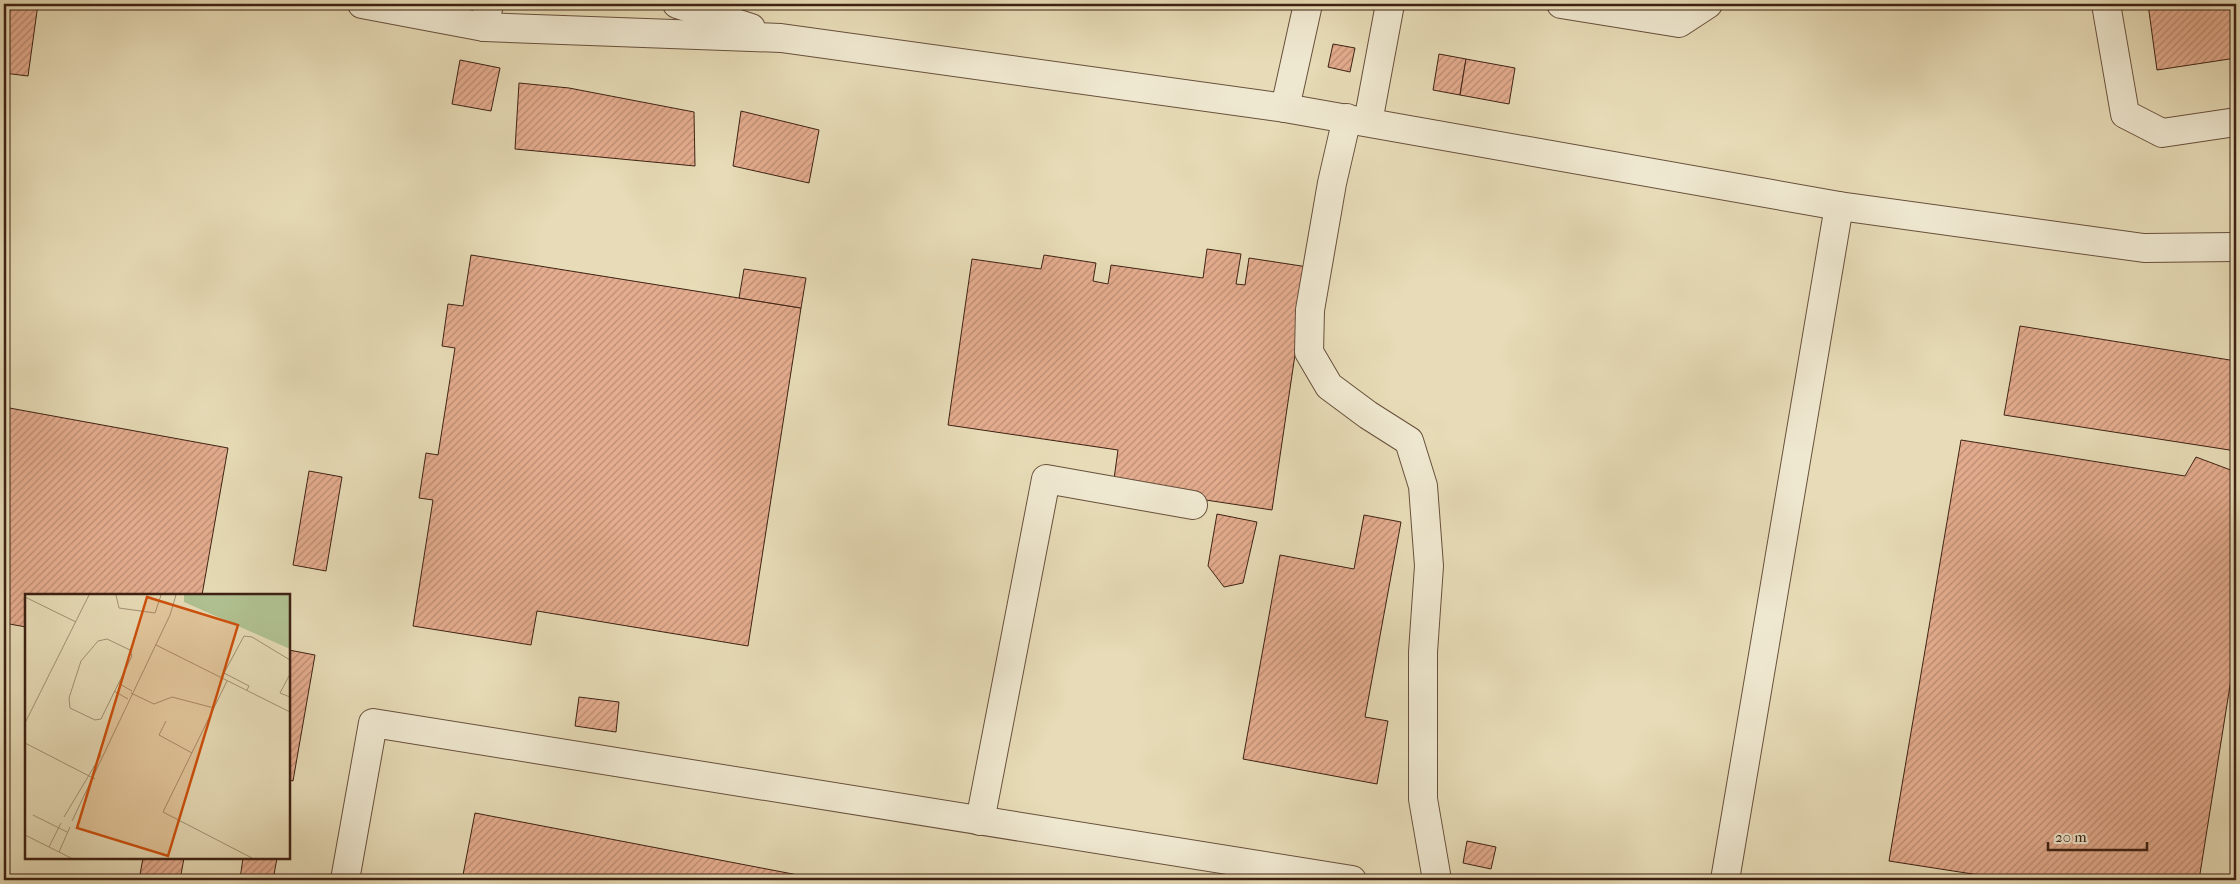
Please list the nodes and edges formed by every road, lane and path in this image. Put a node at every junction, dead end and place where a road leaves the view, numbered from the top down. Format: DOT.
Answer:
graph roads {
  1 [pos="362,4"];
  2 [pos="677,4"];
  3 [pos="1308,4"];
  4 [pos="1390,4"];
  5 [pos="1560,4"];
  6 [pos="1708,4"];
  7 [pos="2106,4"];
  8 [pos="486,16"];
  9 [pos="781,38"];
  10 [pos="1285,108"];
  11 [pos="1358,120"];
  12 [pos="2236,122"];
  13 [pos="1839,206"];
  14 [pos="2236,247"];
  15 [pos="1193,505"];
  16 [pos="980,821"];
  17 [pos="345,880"];
  18 [pos="1352,880"];
  19 [pos="1437,880"];
  20 [pos="1724,880"];
  1 -- 8 [label="street"];
  2 -- 9 [label="street"];
  3 -- 10 [label="street"];
  4 -- 11 [label="street"];
  5 -- 6 [label="street"];
  7 -- 12 [label="street"];
  8 -- 9 [label="street"];
  9 -- 10 [label="street"];
  10 -- 11 [label="street"];
  11 -- 13 [label="street"];
  11 -- 19 [label="street"];
  13 -- 14 [label="street"];
  13 -- 20 [label="street"];
  15 -- 16 [label="street"];
  16 -- 17 [label="street"];
  16 -- 18 [label="street"];
}
